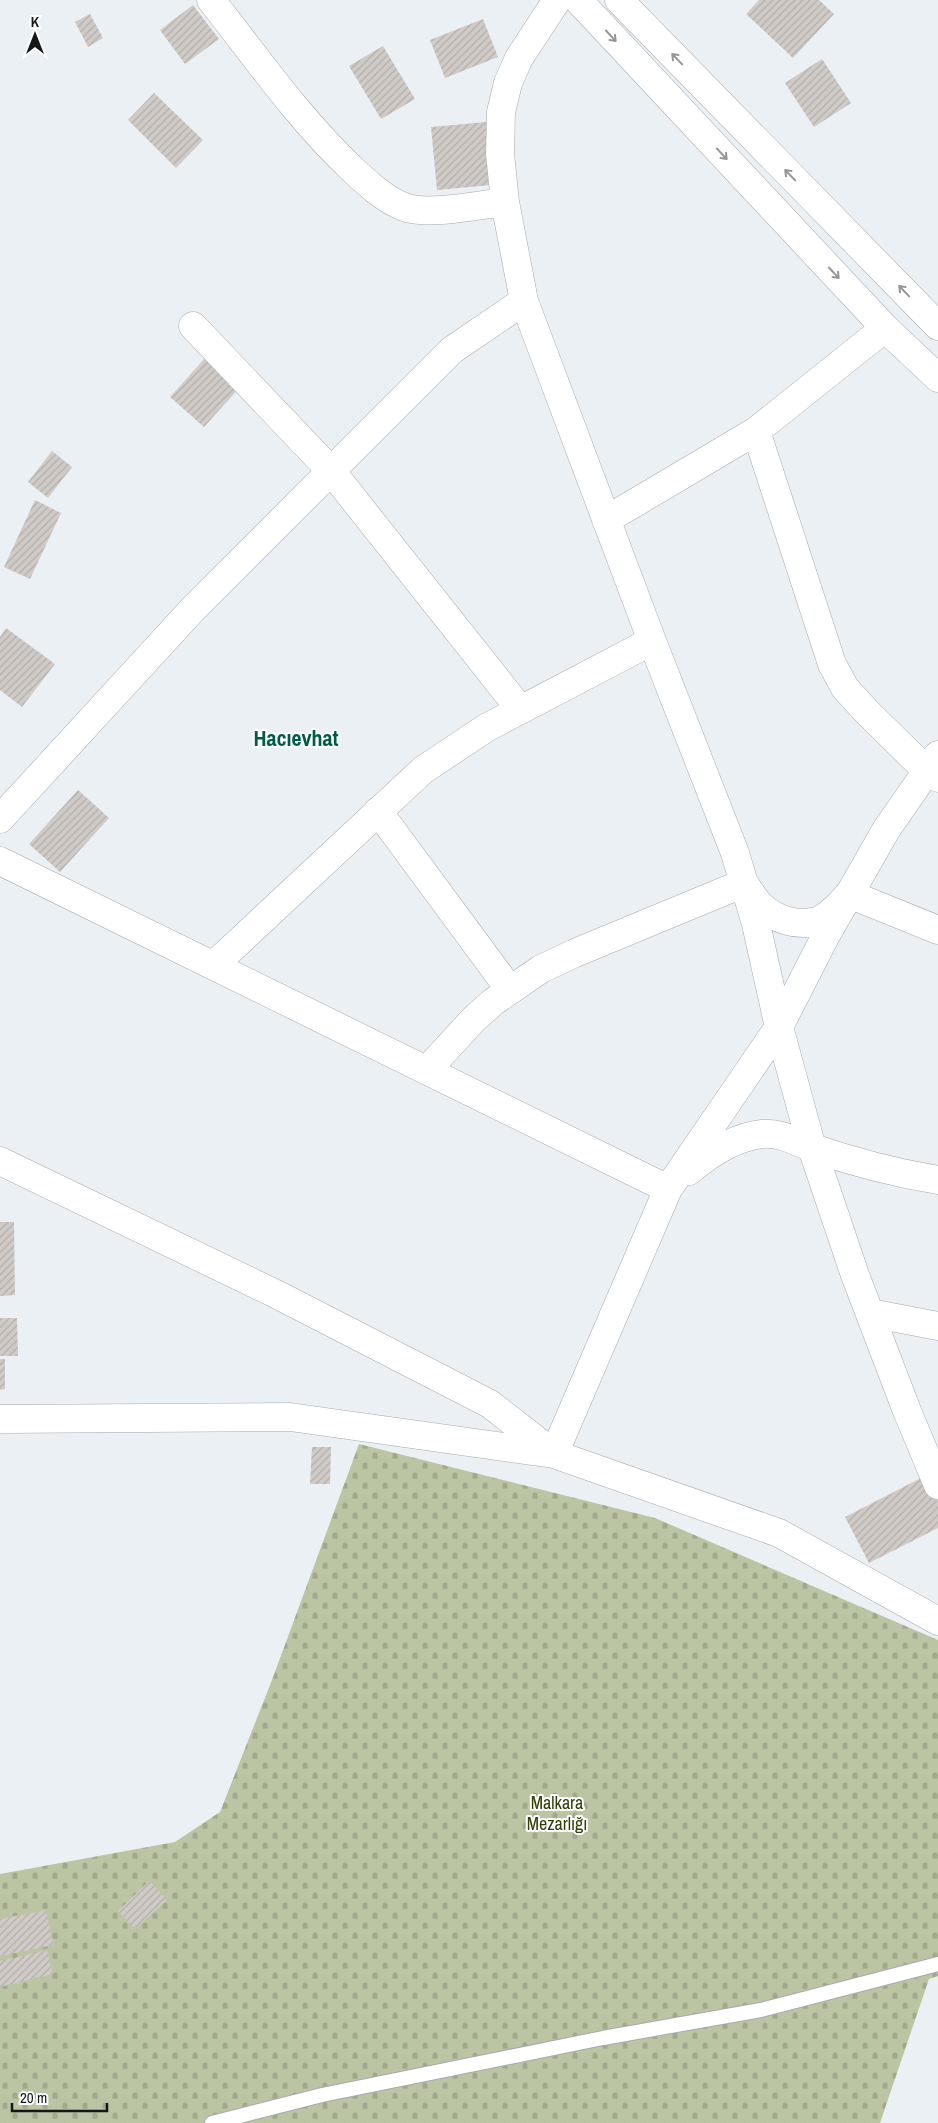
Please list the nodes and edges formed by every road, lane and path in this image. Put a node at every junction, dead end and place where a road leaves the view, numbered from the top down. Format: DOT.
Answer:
graph roads {
  1 [pos="211,0"];
  2 [pos="557,0"];
  3 [pos="578,0"];
  4 [pos="619,0"];
  5 [pos="505,202"];
  6 [pos="524,301"];
  7 [pos="193,326"];
  8 [pos="938,326"];
  9 [pos="885,328"];
  10 [pos="938,378"];
  11 [pos="756,430"];
  12 [pos="332,472"];
  13 [pos="606,520"];
  14 [pos="652,641"];
  15 [pos="520,709"];
  16 [pos="934,767"];
  17 [pos="378,811"];
  18 [pos="0,819"];
  19 [pos="0,861"];
  20 [pos="744,883"];
  21 [pos="849,894"];
  22 [pos="938,930"];
  23 [pos="214,965"];
  24 [pos="510,990"];
  25 [pos="779,1027"];
  26 [pos="427,1070"];
  27 [pos="812,1148"];
  28 [pos="0,1161"];
  29 [pos="938,1180"];
  30 [pos="668,1188"];
  31 [pos="870,1313"];
  32 [pos="938,1326"];
  33 [pos="0,1419"];
  34 [pos="554,1454"];
  35 [pos="938,1485"];
  36 [pos="938,1621"];
  37 [pos="938,1964"];
  38 [pos="212,2123"];
  1 -- 5 [label="street"];
  2 -- 5 [label="street"];
  3 -- 9 [label="street, one-way"];
  8 -- 4 [label="street, one-way"];
  5 -- 6 [label="street"];
  6 -- 12 [label="street"];
  6 -- 13 [label="street"];
  7 -- 12 [label="street"];
  9 -- 10 [label="street"];
  9 -- 11 [label="street"];
  11 -- 13 [label="street"];
  11 -- 16 [label="street"];
  12 -- 15 [label="street"];
  12 -- 18 [label="street"];
  13 -- 14 [label="street"];
  14 -- 15 [label="street"];
  14 -- 20 [label="street"];
  15 -- 17 [label="street"];
  16 -- 21 [label="street"];
  17 -- 23 [label="street"];
  17 -- 24 [label="street"];
  19 -- 23 [label="street"];
  20 -- 21 [label="street"];
  20 -- 24 [label="street"];
  20 -- 25 [label="street"];
  21 -- 22 [label="street"];
  21 -- 25 [label="street"];
  23 -- 26 [label="street"];
  24 -- 26 [label="street"];
  25 -- 27 [label="street"];
  25 -- 30 [label="street"];
  26 -- 30 [label="street"];
  27 -- 29 [label="street"];
  27 -- 30 [label="street"];
  27 -- 31 [label="street"];
  28 -- 34 [label="street"];
  30 -- 34 [label="street"];
  31 -- 32 [label="street"];
  31 -- 35 [label="street"];
  33 -- 34 [label="street"];
  34 -- 36 [label="street"];
  37 -- 38 [label="lane"];
}
